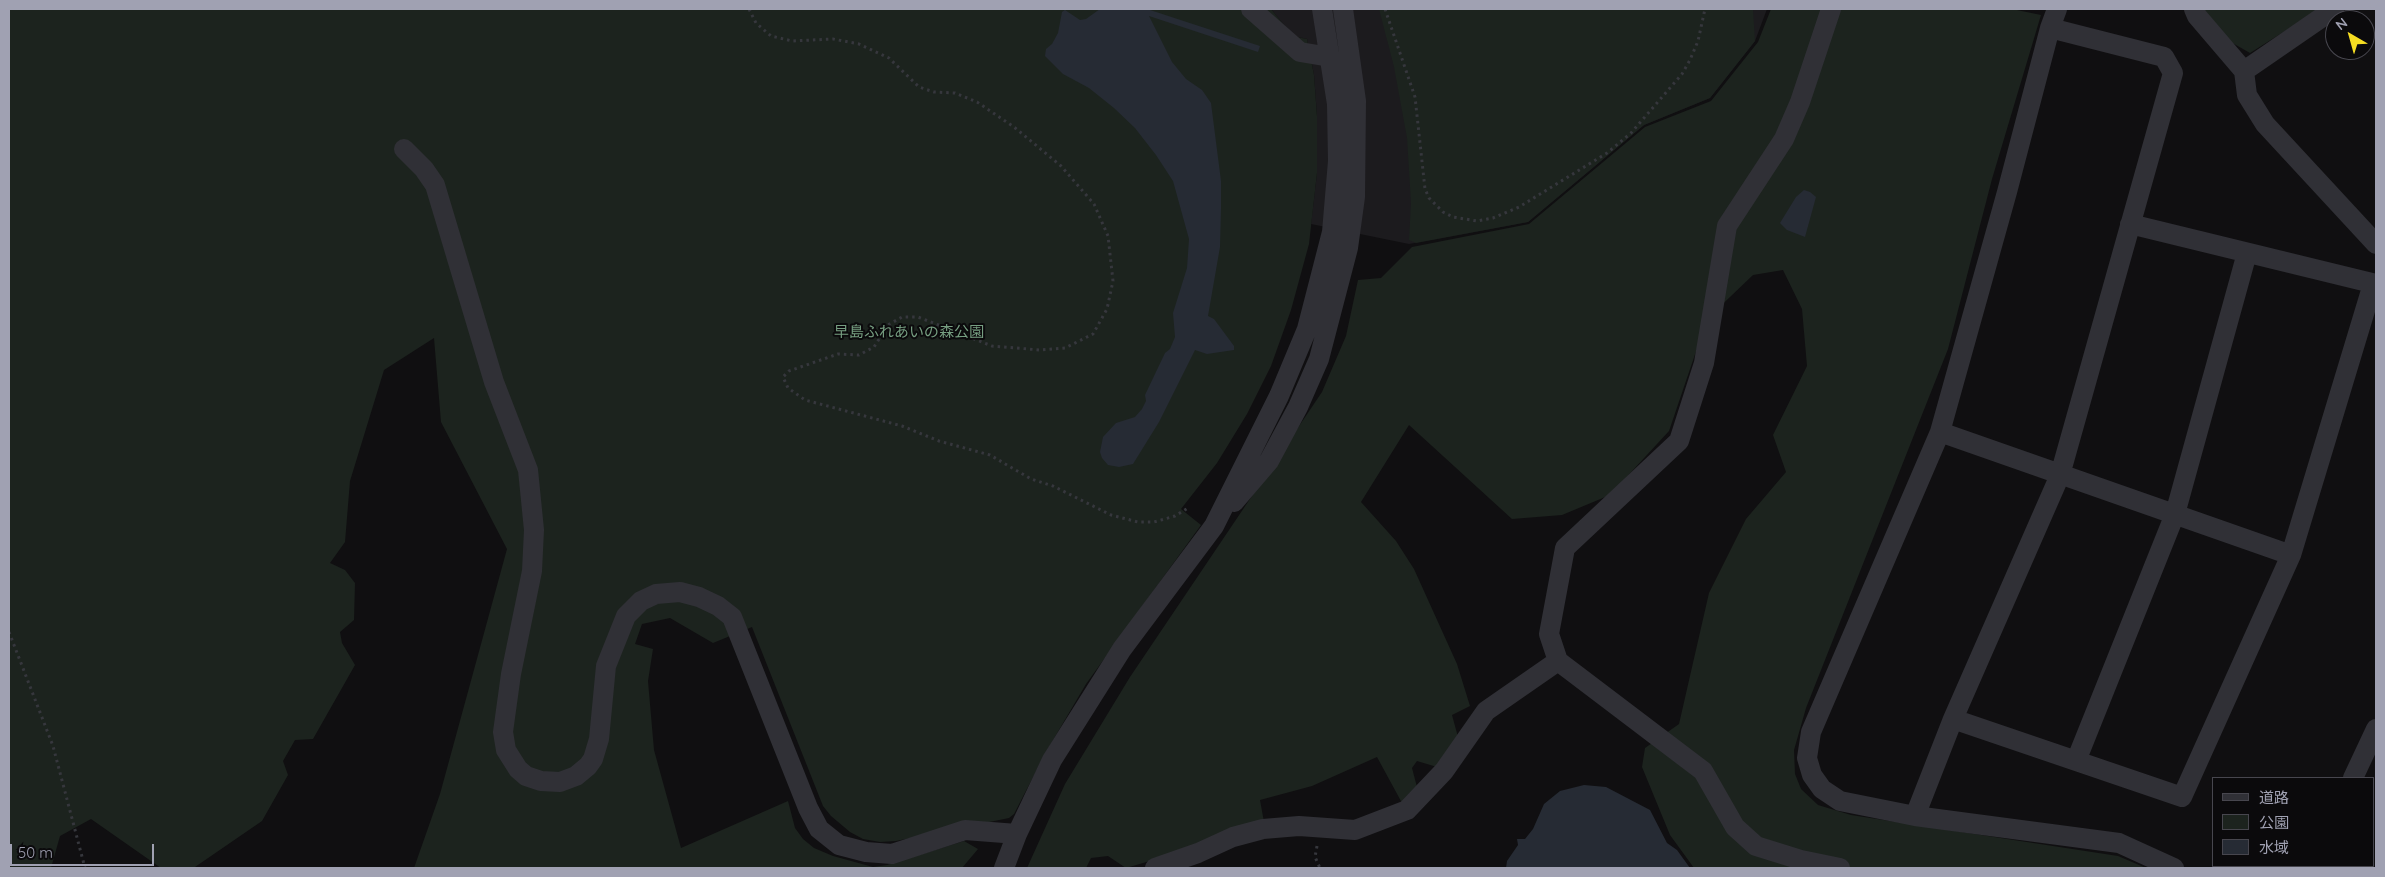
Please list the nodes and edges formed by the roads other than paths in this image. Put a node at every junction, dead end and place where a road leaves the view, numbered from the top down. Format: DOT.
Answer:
graph roads {
  1 [pos="1251,9"];
  2 [pos="1322,9"];
  3 [pos="1343,9"];
  4 [pos="1831,9"];
  5 [pos="2057,9"];
  6 [pos="2194,9"];
  7 [pos="2334,9"];
  8 [pos="2050,28"];
  9 [pos="1330,57"];
  10 [pos="2244,71"];
  11 [pos="404,149"];
  12 [pos="2130,224"];
  13 [pos="2376,244"];
  14 [pos="2247,253"];
  15 [pos="2375,284"];
  16 [pos="1940,432"];
  17 [pos="2060,475"];
  18 [pos="2174,514"];
  19 [pos="1214,526"];
  20 [pos="2291,555"];
  21 [pos="1558,661"];
  22 [pos="1953,719"];
  23 [pos="2376,729"];
  24 [pos="2076,761"];
  25 [pos="2353,777"];
  26 [pos="1915,816"];
  27 [pos="1017,834"];
  28 [pos="1004,868"];
  29 [pos="1155,868"];
  30 [pos="1840,868"];
  31 [pos="2174,868"];
  1 -- 9 [label="street"];
  2 -- 9 [label="street"];
  3 -- 19 [label="street"];
  4 -- 21 [label="street"];
  5 -- 8 [label="street"];
  6 -- 10 [label="street"];
  7 -- 10 [label="street"];
  8 -- 12 [label="street"];
  8 -- 16 [label="street"];
  9 -- 19 [label="street"];
  10 -- 13 [label="street"];
  11 -- 27 [label="street"];
  12 -- 14 [label="street"];
  12 -- 17 [label="street"];
  14 -- 15 [label="street"];
  14 -- 18 [label="street"];
  15 -- 20 [label="street"];
  16 -- 17 [label="street"];
  16 -- 26 [label="street"];
  17 -- 18 [label="street"];
  17 -- 22 [label="street"];
  18 -- 20 [label="street"];
  18 -- 24 [label="street"];
  19 -- 27 [label="street"];
  20 -- 24 [label="street"];
  21 -- 29 [label="street"];
  21 -- 30 [label="street"];
  22 -- 24 [label="street"];
  22 -- 26 [label="street"];
  23 -- 25 [label="street"];
  26 -- 31 [label="street"];
  27 -- 28 [label="street"];
}
